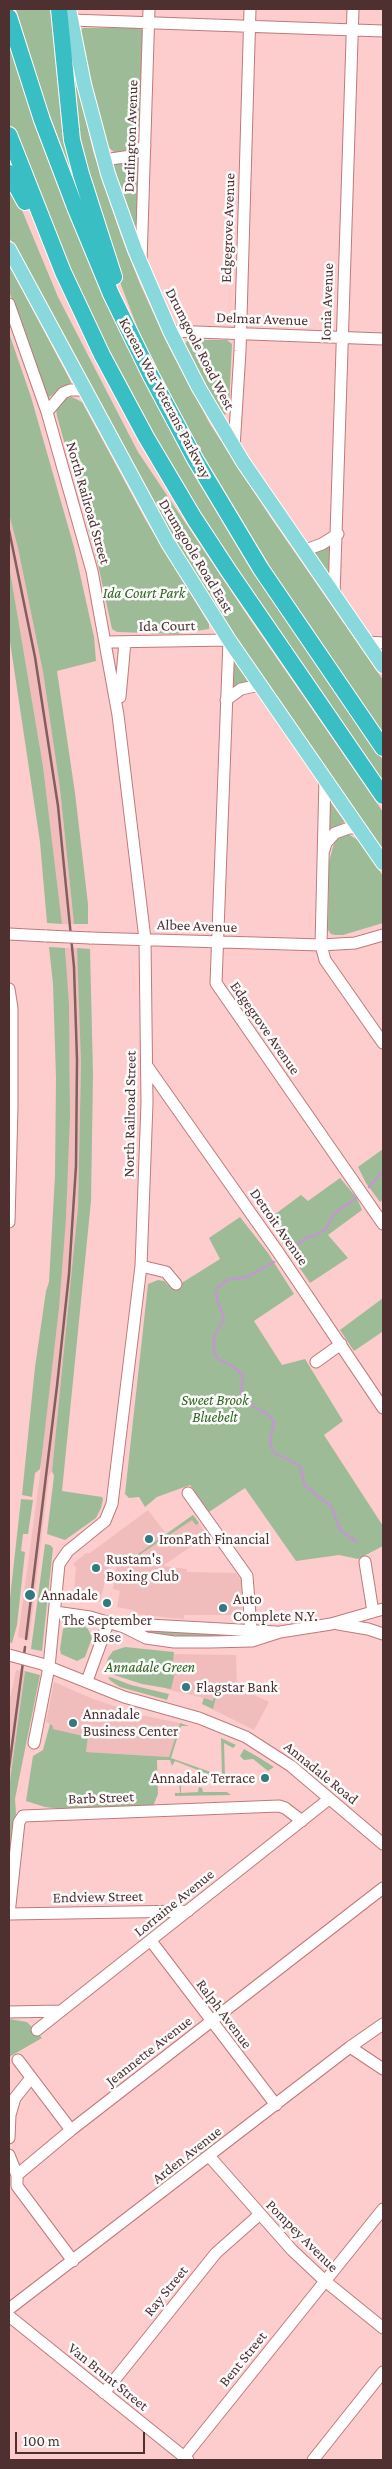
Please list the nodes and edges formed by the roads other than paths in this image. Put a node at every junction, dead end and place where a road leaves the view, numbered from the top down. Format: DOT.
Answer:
graph roads {
  1 [pos="59,9"];
  2 [pos="149,9"];
  3 [pos="250,9"];
  4 [pos="352,9"];
  5 [pos="70,15"];
  6 [pos="9,16"];
  7 [pos="150,22"];
  8 [pos="250,26"];
  9 [pos="352,30"];
  10 [pos="383,31"];
  11 [pos="9,135"];
  12 [pos="145,145"];
  13 [pos="104,160"];
  14 [pos="9,173"];
  15 [pos="9,249"];
  16 [pos="140,264"];
  17 [pos="76,300"];
  18 [pos="9,304"];
  19 [pos="170,331"];
  20 [pos="240,333"];
  21 [pos="341,337"];
  22 [pos="383,339"];
  23 [pos="137,348"];
  24 [pos="84,390"];
  25 [pos="47,412"];
  26 [pos="234,448"];
  27 [pos="338,534"];
  28 [pos="304,551"];
  29 [pos="334,596"];
  30 [pos="229,640"];
  31 [pos="106,642"];
  32 [pos="125,642"];
  33 [pos="367,642"];
  34 [pos="383,643"];
  35 [pos="383,666"];
  36 [pos="260,685"];
  37 [pos="226,700"];
  38 [pos="118,715"];
  39 [pos="383,748"];
  40 [pos="325,778"];
  41 [pos="383,796"];
  42 [pos="359,828"];
  43 [pos="323,852"];
  44 [pos="383,863"];
  45 [pos="9,934"];
  46 [pos="383,935"];
  47 [pos="145,939"];
  48 [pos="217,942"];
  49 [pos="321,945"];
  50 [pos="9,989"];
  51 [pos="383,1043"];
  52 [pos="147,1066"];
  53 [pos="11,1105"];
  54 [pos="9,1222"];
  55 [pos="383,1224"];
  56 [pos="141,1266"];
  57 [pos="176,1284"];
  58 [pos="340,1344"];
  59 [pos="316,1362"];
  60 [pos="383,1408"];
  61 [pos="188,1493"];
  62 [pos="365,1562"];
  63 [pos="378,1610"];
  64 [pos="54,1612"];
  65 [pos="108,1623"];
  66 [pos="331,1624"];
  67 [pos="124,1627"];
  68 [pos="251,1629"];
  69 [pos="280,1632"];
  70 [pos="383,1634"];
  71 [pos="252,1641"];
  72 [pos="9,1655"];
  73 [pos="46,1666"];
  74 [pos="87,1681"];
  75 [pos="34,1743"];
  76 [pos="329,1799"];
  77 [pos="302,1821"];
  78 [pos="383,1844"];
  79 [pos="383,1888"];
  80 [pos="188,1911"];
  81 [pos="9,1914"];
  82 [pos="150,1941"];
  83 [pos="60,2011"];
  84 [pos="9,2012"];
  85 [pos="210,2022"];
  86 [pos="383,2024"];
  87 [pos="37,2030"];
  88 [pos="350,2047"];
  89 [pos="18,2060"];
  90 [pos="383,2069"];
  91 [pos="31,2078"];
  92 [pos="276,2105"];
  93 [pos="71,2130"];
  94 [pos="9,2138"];
  95 [pos="9,2155"];
  96 [pos="210,2156"];
  97 [pos="17,2175"];
  98 [pos="383,2209"];
  99 [pos="259,2215"];
  100 [pos="73,2261"];
  101 [pos="325,2281"];
  102 [pos="9,2309"];
  103 [pos="9,2316"];
  104 [pos="383,2328"];
  105 [pos="383,2372"];
  106 [pos="104,2393"];
  107 [pos="186,2458"];
  108 [pos="313,2460"];
  1 -- 23 [label="highway"];
  2 -- 7 [label="street, Darlington Avenue"];
  3 -- 8 [label="street, Edgegrove Avenue"];
  4 -- 9 [label="street, Ionia Avenue"];
  5 -- 7 [label="street"];
  5 -- 13 [label="main road, Drumgoole Road West"];
  6 -- 23 [label="highway, Korean War Veterans Parkway"];
  7 -- 8 [label="street"];
  7 -- 12 [label="street, Darlington Avenue"];
  8 -- 9 [label="street"];
  8 -- 20 [label="street, Edgegrove Avenue"];
  9 -- 10 [label="street"];
  9 -- 21 [label="street, Ionia Avenue"];
  11 -- 17 [label="highway"];
  12 -- 13 [label="street"];
  12 -- 16 [label="street, Darlington Avenue"];
  13 -- 16 [label="main road, Drumgoole Road West"];
  14 -- 17 [label="highway"];
  15 -- 24 [label="main road, Drumgoole Road East"];
  16 -- 19 [label="main road, Drumgoole Road West"];
  17 -- 41 [label="highway"];
  18 -- 25 [label="street, North Railroad Street"];
  19 -- 20 [label="street, Delmar Avenue"];
  19 -- 26 [label="main road, Drumgoole Road West"];
  20 -- 21 [label="street, Delmar Avenue"];
  20 -- 26 [label="street, Edgegrove Avenue"];
  21 -- 22 [label="street, Delmar Avenue"];
  21 -- 27 [label="street, Ionia Avenue"];
  23 -- 39 [label="highway, Korean War Veterans Parkway"];
  24 -- 25 [label="street"];
  24 -- 30 [label="main road, Drumgoole Road East"];
  25 -- 31 [label="street, North Railroad Street"];
  26 -- 28 [label="main road, Drumgoole Road West"];
  27 -- 28 [label="street"];
  27 -- 29 [label="street, Ionia Avenue"];
  28 -- 29 [label="main road, Drumgoole Road West"];
  29 -- 33 [label="main road, Drumgoole Road West"];
  30 -- 32 [label="street, Ida Court"];
  30 -- 36 [label="main road, Drumgoole Road East"];
  30 -- 37 [label="street, Edgegrove Avenue"];
  31 -- 32 [label="street, Ida Court"];
  31 -- 38 [label="street, North Railroad Street"];
  32 -- 38 [label="street, North Railroad Street"];
  33 -- 34 [label="street"];
  33 -- 35 [label="main road, Drumgoole Road West"];
  36 -- 37 [label="street"];
  36 -- 40 [label="main road, Drumgoole Road East"];
  37 -- 48 [label="street, Edgegrove Avenue"];
  38 -- 47 [label="street, North Railroad Street"];
  40 -- 42 [label="main road, Drumgoole Road East"];
  40 -- 43 [label="street"];
  42 -- 43 [label="street"];
  42 -- 44 [label="main road, Drumgoole Road East"];
  43 -- 49 [label="street"];
  45 -- 47 [label="street, Albee Avenue, bridge"];
  46 -- 49 [label="street, Albee Avenue"];
  47 -- 48 [label="street, Albee Avenue"];
  47 -- 52 [label="street, North Railroad Street"];
  48 -- 49 [label="street, Albee Avenue"];
  48 -- 55 [label="street, Edgegrove Avenue"];
  49 -- 51 [label="street"];
  50 -- 53 [label="street"];
  52 -- 56 [label="street, North Railroad Street"];
  52 -- 58 [label="street, Detroit Avenue"];
  53 -- 54 [label="street"];
  56 -- 57 [label="street"];
  56 -- 64 [label="street, North Railroad Street"];
  58 -- 59 [label="street"];
  58 -- 60 [label="street, Detroit Avenue"];
  61 -- 68 [label="street"];
  62 -- 63 [label="street"];
  63 -- 66 [label="street"];
  64 -- 65 [label="street"];
  64 -- 73 [label="street"];
  65 -- 67 [label="street"];
  65 -- 74 [label="street"];
  66 -- 69 [label="street"];
  66 -- 70 [label="street"];
  67 -- 68 [label="street"];
  67 -- 71 [label="street"];
  68 -- 69 [label="street"];
  68 -- 71 [label="street"];
  69 -- 71 [label="street"];
  72 -- 73 [label="street, Annadale Road, bridge"];
  73 -- 74 [label="street, Annadale Road"];
  73 -- 75 [label="street"];
  74 -- 76 [label="street, Annadale Road"];
  76 -- 77 [label="street, Lorraine Avenue"];
  76 -- 78 [label="street, Annadale Road"];
  77 -- 80 [label="street, Lorraine Avenue"];
  77 -- 81 [label="street, Barb Street"];
  79 -- 85 [label="street, Jeannette Avenue"];
  80 -- 81 [label="street, Endview Street"];
  80 -- 82 [label="street, Lorraine Avenue"];
  82 -- 83 [label="street, Lorraine Avenue"];
  82 -- 85 [label="street, Ralph Avenue"];
  83 -- 84 [label="street"];
  83 -- 87 [label="street, Lorraine Avenue"];
  85 -- 92 [label="street, Ralph Avenue"];
  85 -- 93 [label="street, Jeannette Avenue"];
  86 -- 88 [label="street, Arden Avenue"];
  88 -- 90 [label="street"];
  88 -- 92 [label="street, Arden Avenue"];
  89 -- 91 [label="street"];
  91 -- 93 [label="street"];
  91 -- 94 [label="street"];
  92 -- 96 [label="street, Arden Avenue"];
  93 -- 97 [label="street, Jeannette Avenue"];
  95 -- 97 [label="street"];
  96 -- 99 [label="street, Pompey Avenue"];
  96 -- 100 [label="street, Arden Avenue"];
  97 -- 100 [label="street"];
  98 -- 101 [label="street, Bent Street"];
  99 -- 101 [label="street, Pompey Avenue"];
  99 -- 106 [label="street, Ray Street"];
  100 -- 102 [label="street, Arden Avenue"];
  101 -- 104 [label="street, Pompey Avenue"];
  101 -- 107 [label="street, Bent Street"];
  103 -- 106 [label="street, Van Brunt Street"];
  105 -- 108 [label="street"];
  106 -- 107 [label="street, Van Brunt Street"];
}
